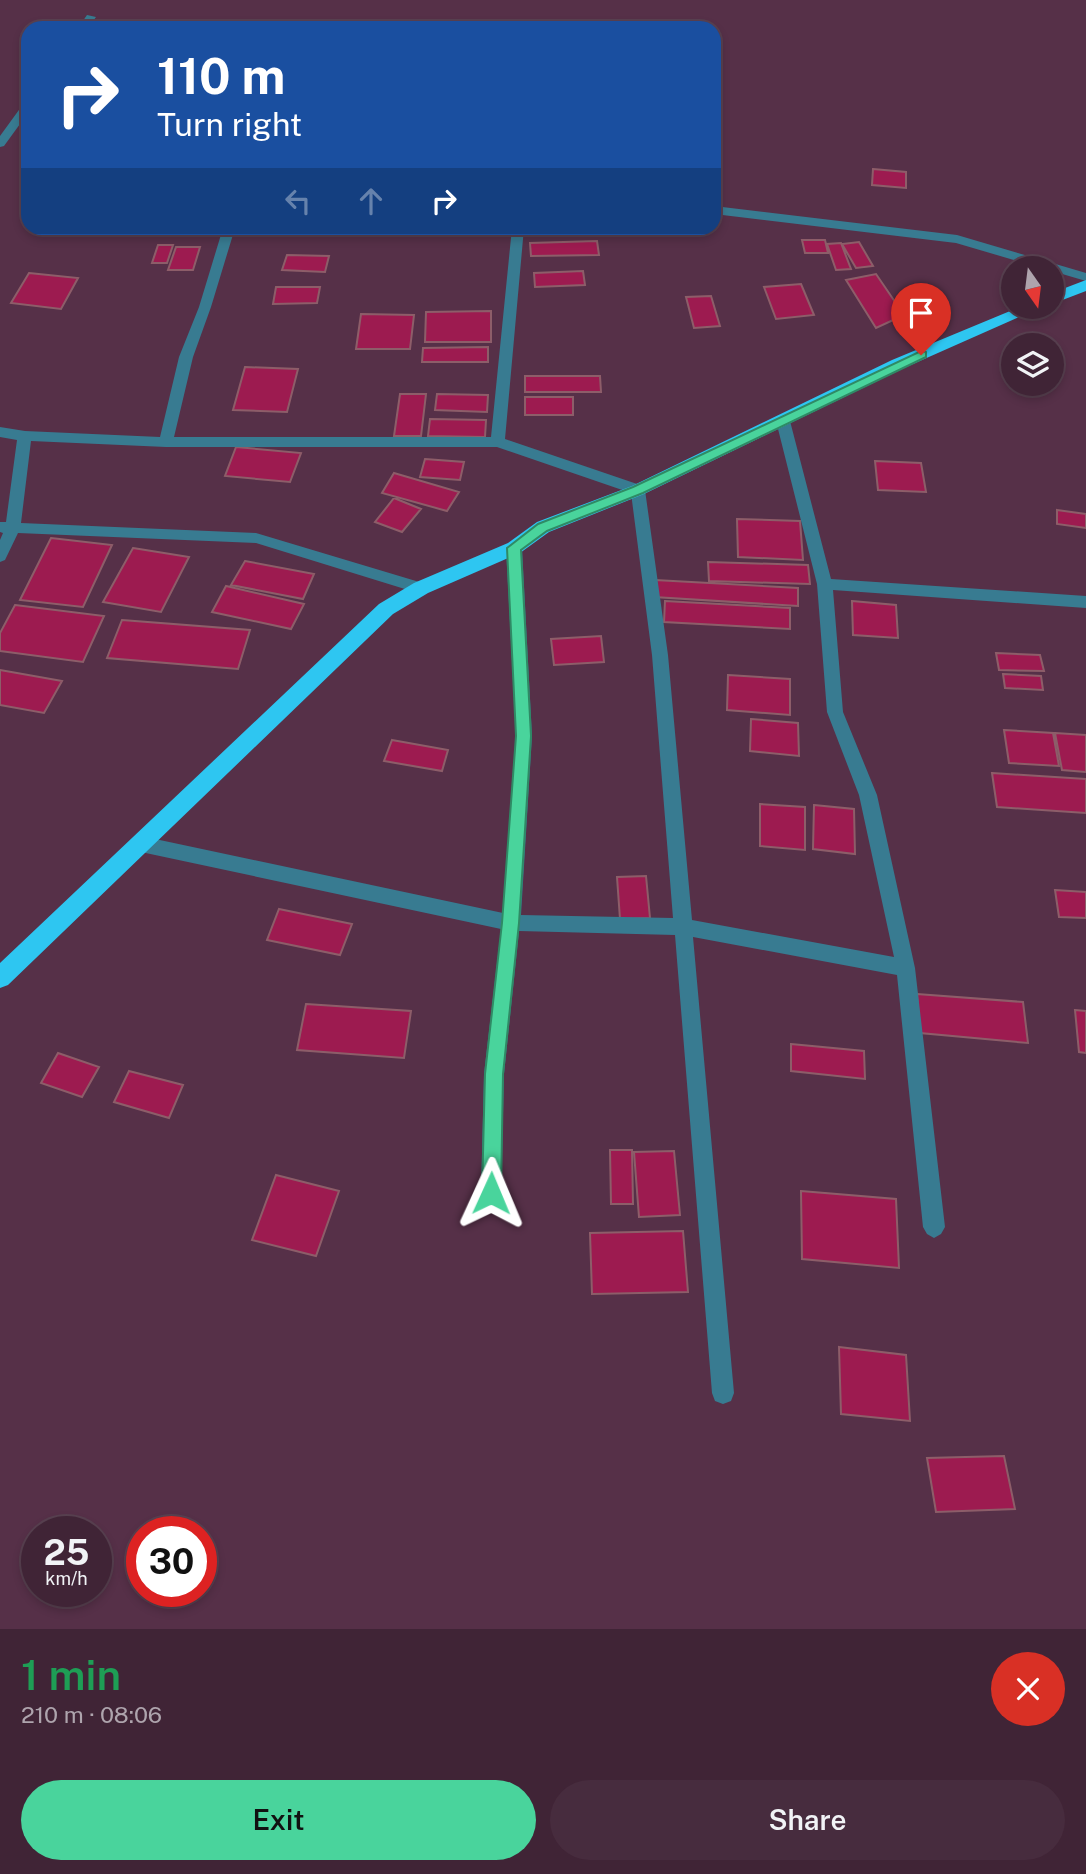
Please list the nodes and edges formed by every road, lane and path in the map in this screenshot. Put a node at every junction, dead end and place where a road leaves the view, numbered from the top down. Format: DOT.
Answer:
graph roads {
  1 [pos="91,17"];
  2 [pos="88,21"];
  3 [pos="21,115"];
  4 [pos="0,145"];
  5 [pos="721,211"];
  6 [pos="227,235"];
  7 [pos="517,235"];
  8 [pos="1086,276"];
  9 [pos="1086,285"];
  10 [pos="1064,294"];
  11 [pos="1005,319"];
  12 [pos="783,421"];
  13 [pos="0,432"];
  14 [pos="25,436"];
  15 [pos="166,442"];
  16 [pos="498,442"];
  17 [pos="638,490"];
  18 [pos="6,528"];
  19 [pos="514,548"];
  20 [pos="0,556"];
  21 [pos="825,584"];
  22 [pos="421,588"];
  23 [pos="1086,602"];
  24 [pos="141,844"];
  25 [pos="511,923"];
  26 [pos="682,928"];
  27 [pos="905,968"];
  28 [pos="0,978"];
  29 [pos="491,1193"];
  30 [pos="934,1227"];
  31 [pos="723,1392"];
  1 -- 2 [label="street"];
  3 -- 4 [label="street"];
  5 -- 8 [label="street"];
  6 -- 15 [label="street"];
  7 -- 16 [label="street"];
  9 -- 10 [label="highway"];
  11 -- 12 [label="highway"];
  12 -- 17 [label="highway"];
  12 -- 21 [label="street"];
  13 -- 14 [label="street"];
  14 -- 15 [label="street"];
  14 -- 18 [label="street"];
  15 -- 16 [label="street"];
  16 -- 17 [label="street"];
  17 -- 19 [label="highway"];
  17 -- 26 [label="street"];
  18 -- 20 [label="street"];
  18 -- 22 [label="street"];
  19 -- 22 [label="highway"];
  19 -- 25 [label="street"];
  21 -- 23 [label="street"];
  21 -- 27 [label="street"];
  22 -- 24 [label="highway"];
  24 -- 25 [label="street"];
  24 -- 28 [label="highway"];
  25 -- 26 [label="street"];
  25 -- 29 [label="street"];
  26 -- 27 [label="street"];
  26 -- 31 [label="street"];
  27 -- 30 [label="street"];
}
